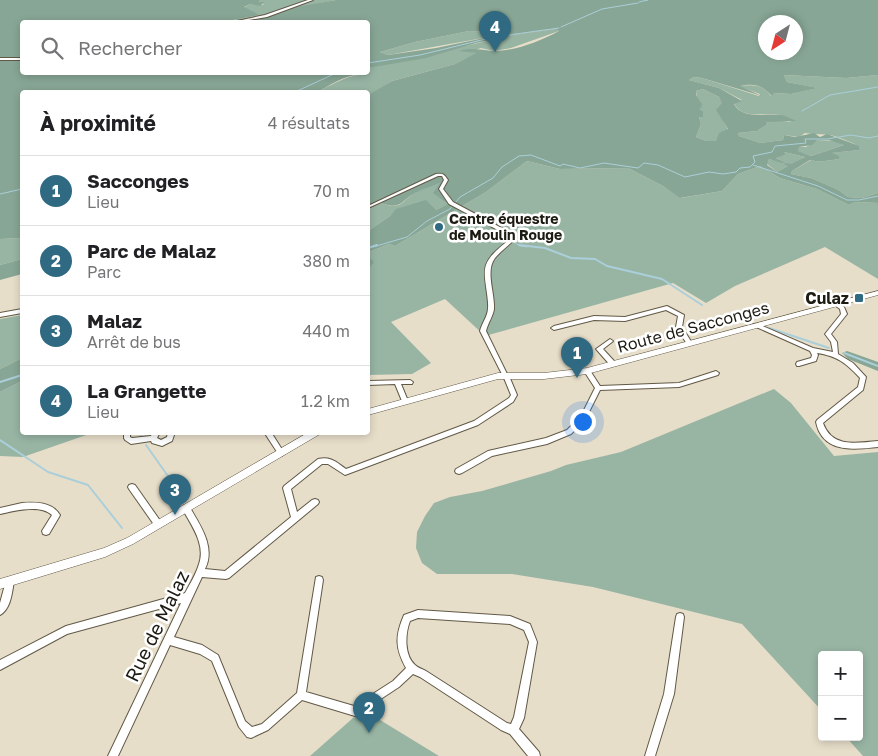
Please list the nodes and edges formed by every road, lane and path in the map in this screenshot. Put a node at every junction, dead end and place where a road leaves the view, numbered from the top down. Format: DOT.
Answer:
graph roads {
  1 [pos="311,0"];
  2 [pos="245,20"];
  3 [pos="0,59"];
  4 [pos="20,60"];
  5 [pos="370,206"];
  6 [pos="878,293"];
  7 [pos="836,304"];
  8 [pos="20,311"];
  9 [pos="0,315"];
  10 [pos="756,325"];
  11 [pos="554,328"];
  12 [pos="610,341"];
  13 [pos="689,343"];
  14 [pos="812,350"];
  15 [pos="836,353"];
  16 [pos="613,364"];
  17 [pos="799,364"];
  18 [pos="587,371"];
  19 [pos="716,374"];
  20 [pos="505,376"];
  21 [pos="397,382"];
  22 [pos="410,382"];
  23 [pos="370,383"];
  24 [pos="598,388"];
  25 [pos="405,401"];
  26 [pos="370,411"];
  27 [pos="128,435"];
  28 [pos="155,435"];
  29 [pos="171,435"];
  30 [pos="269,435"];
  31 [pos="312,435"];
  32 [pos="878,444"];
  33 [pos="281,453"];
  34 [pos="459,471"];
  35 [pos="132,487"];
  36 [pos="315,502"];
  37 [pos="186,508"];
  38 [pos="0,511"];
  39 [pos="295,518"];
  40 [pos="158,524"];
  41 [pos="46,531"];
  42 [pos="200,573"];
  43 [pos="319,580"];
  44 [pos="5,582"];
  45 [pos="187,597"];
  46 [pos="0,611"];
  47 [pos="680,617"];
  48 [pos="167,640"];
  49 [pos="0,665"];
  50 [pos="412,669"];
  51 [pos="302,695"];
  52 [pos="513,730"];
  53 [pos="112,756"];
  54 [pos="535,756"];
  55 [pos="650,756"];
  1 -- 2 [label="main road"];
  3 -- 4 [label="main road"];
  5 -- 20 [label="street"];
  6 -- 7 [label="street, Route de Sacconges"];
  7 -- 10 [label="street, Route de Sacconges"];
  7 -- 15 [label="street"];
  8 -- 9 [label="street"];
  10 -- 13 [label="street, Route de Sacconges"];
  10 -- 14 [label="street"];
  11 -- 13 [label="street"];
  12 -- 16 [label="street"];
  13 -- 16 [label="street, Route de Sacconges"];
  14 -- 15 [label="street"];
  14 -- 17 [label="street"];
  15 -- 32 [label="street"];
  16 -- 18 [label="street, Route de Sacconges"];
  18 -- 20 [label="street, Route de Sacconges"];
  18 -- 24 [label="street"];
  19 -- 24 [label="street"];
  20 -- 25 [label="street, Route de Sacconges"];
  20 -- 39 [label="street"];
  21 -- 22 [label="street"];
  21 -- 23 [label="street"];
  21 -- 25 [label="street"];
  24 -- 34 [label="street"];
  25 -- 26 [label="street, Route de Sacconges"];
  27 -- 28 [label="street"];
  28 -- 29 [label="street"];
  30 -- 33 [label="street"];
  31 -- 33 [label="street"];
  33 -- 37 [label="street"];
  35 -- 40 [label="street"];
  36 -- 39 [label="street"];
  37 -- 40 [label="street"];
  37 -- 42 [label="street, Rue de Malaz"];
  38 -- 41 [label="street"];
  39 -- 42 [label="street"];
  40 -- 44 [label="street"];
  42 -- 45 [label="street, Rue de Malaz"];
  43 -- 51 [label="street"];
  44 -- 46 [label="street"];
  45 -- 48 [label="street, Rue de Malaz"];
  45 -- 49 [label="street"];
  47 -- 55 [label="street"];
  48 -- 51 [label="street"];
  48 -- 53 [label="street, Rue de Malaz"];
  50 -- 51 [label="street"];
  50 -- 52 [label="street"];
  50 -- 52 [label="street"];
  52 -- 54 [label="street"];
}
